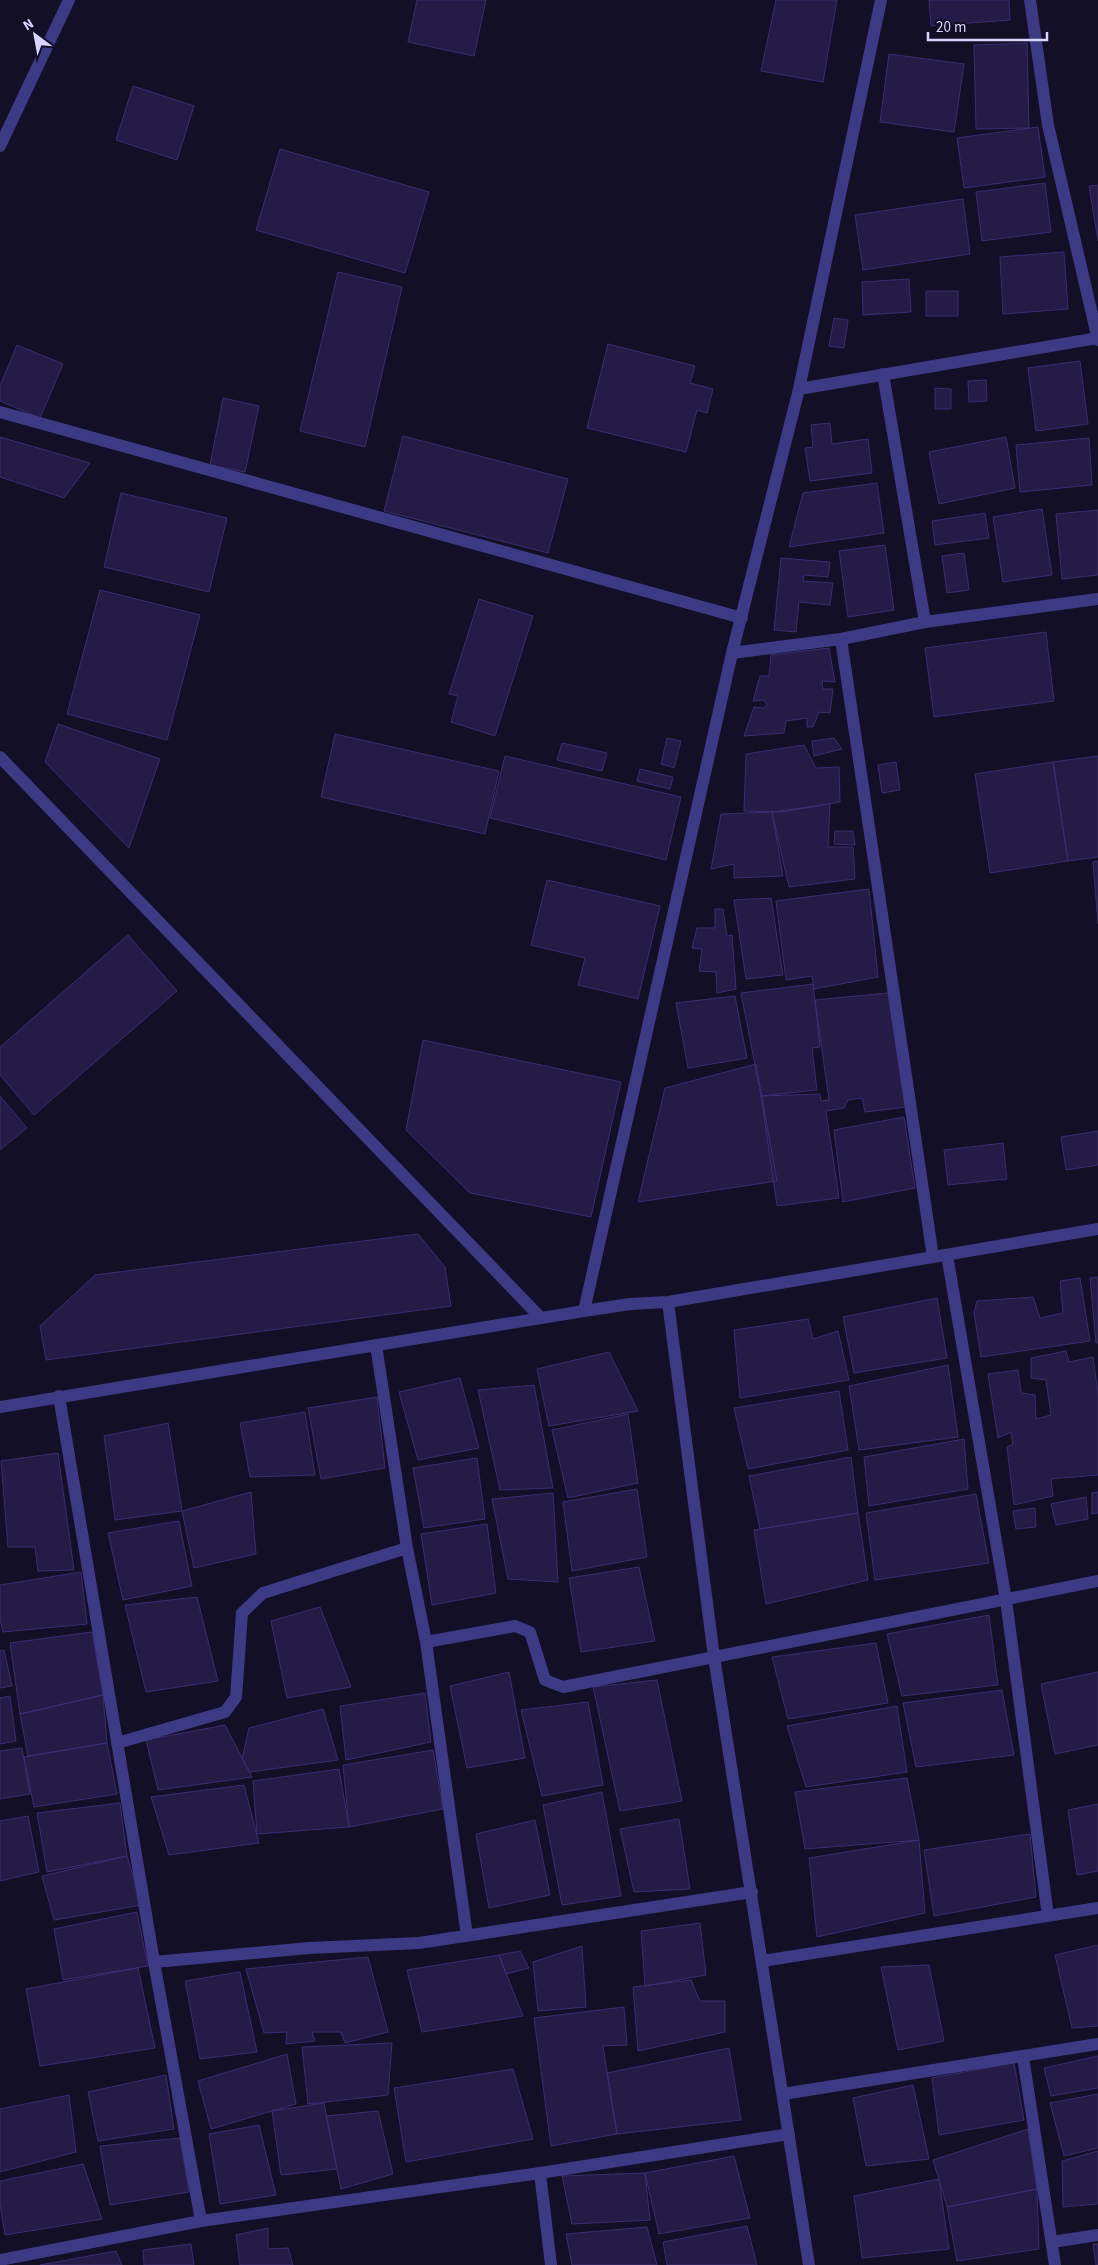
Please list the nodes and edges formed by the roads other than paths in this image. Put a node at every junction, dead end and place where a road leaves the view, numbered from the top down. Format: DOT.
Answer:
graph roads {
  1 [pos="69,0"];
  2 [pos="881,0"];
  3 [pos="1030,0"];
  4 [pos="0,146"];
  5 [pos="1098,339"];
  6 [pos="883,374"];
  7 [pos="799,389"];
  8 [pos="0,412"];
  9 [pos="1098,599"];
  10 [pos="742,618"];
  11 [pos="925,622"];
  12 [pos="841,638"];
  13 [pos="732,653"];
  14 [pos="0,757"];
  15 [pos="1098,1229"];
  16 [pos="947,1255"];
  17 [pos="933,1258"];
  18 [pos="668,1302"];
  19 [pos="584,1311"];
  20 [pos="541,1318"];
  21 [pos="376,1345"];
  22 [pos="58,1396"];
  23 [pos="0,1407"];
  24 [pos="407,1548"];
  25 [pos="1098,1581"];
  26 [pos="1006,1600"];
  27 [pos="426,1642"];
  28 [pos="714,1657"];
  29 [pos="117,1742"];
  30 [pos="752,1892"];
  31 [pos="1098,1908"];
  32 [pos="1048,1916"];
  33 [pos="468,1936"];
  34 [pos="762,1961"];
  35 [pos="154,1962"];
  36 [pos="1098,2044"];
  37 [pos="1023,2057"];
  38 [pos="782,2094"];
  39 [pos="789,2134"];
  40 [pos="540,2173"];
  41 [pos="201,2221"];
  42 [pos="1098,2235"];
  43 [pos="1052,2242"];
  44 [pos="0,2260"];
  45 [pos="551,2265"];
  46 [pos="809,2265"];
  47 [pos="1055,2265"];
  1 -- 4 [label="street"];
  2 -- 7 [label="street"];
  3 -- 5 [label="street"];
  5 -- 6 [label="street"];
  6 -- 7 [label="street"];
  6 -- 11 [label="street"];
  7 -- 10 [label="street"];
  8 -- 10 [label="street"];
  9 -- 11 [label="street"];
  10 -- 13 [label="street"];
  11 -- 12 [label="street"];
  12 -- 13 [label="street"];
  12 -- 17 [label="street"];
  13 -- 19 [label="street"];
  14 -- 20 [label="street"];
  15 -- 16 [label="street"];
  16 -- 17 [label="street"];
  16 -- 26 [label="street"];
  17 -- 18 [label="street"];
  18 -- 19 [label="street"];
  18 -- 28 [label="street"];
  19 -- 20 [label="street"];
  20 -- 21 [label="street"];
  21 -- 22 [label="street"];
  21 -- 24 [label="street"];
  22 -- 23 [label="street"];
  22 -- 29 [label="street"];
  24 -- 27 [label="street"];
  24 -- 29 [label="street"];
  25 -- 26 [label="street"];
  26 -- 28 [label="street"];
  26 -- 32 [label="street"];
  27 -- 28 [label="street"];
  27 -- 33 [label="street"];
  28 -- 30 [label="street"];
  29 -- 35 [label="street"];
  30 -- 33 [label="street"];
  30 -- 34 [label="street"];
  31 -- 32 [label="street"];
  32 -- 34 [label="street"];
  33 -- 35 [label="street"];
  34 -- 38 [label="street"];
  35 -- 41 [label="street"];
  36 -- 37 [label="street"];
  37 -- 38 [label="street"];
  37 -- 43 [label="street"];
  38 -- 39 [label="street"];
  39 -- 40 [label="street"];
  39 -- 46 [label="street"];
  40 -- 41 [label="street"];
  40 -- 45 [label="street"];
  41 -- 44 [label="street"];
  42 -- 43 [label="street"];
  43 -- 47 [label="street"];
}
